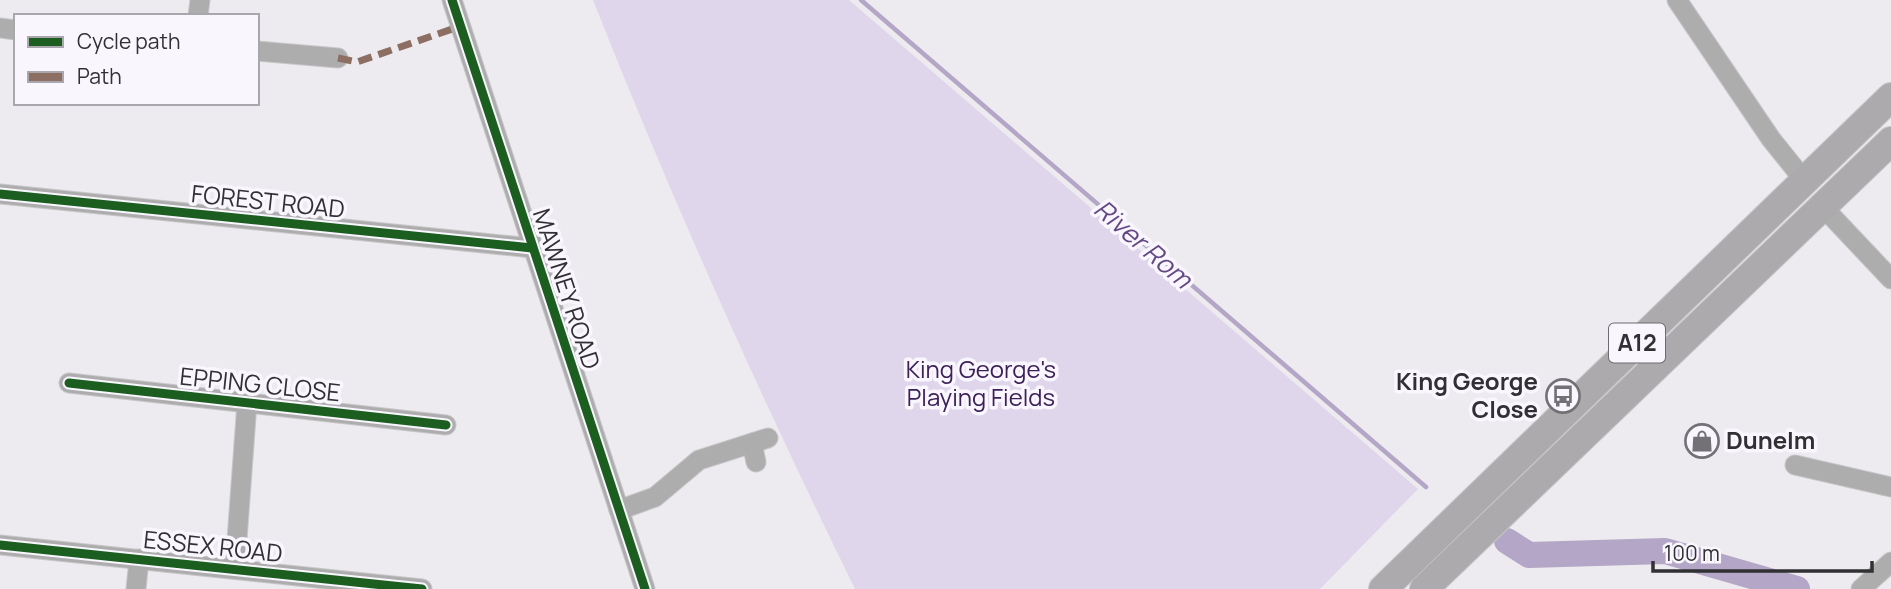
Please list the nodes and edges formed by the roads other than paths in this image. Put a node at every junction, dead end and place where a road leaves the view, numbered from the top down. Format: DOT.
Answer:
graph roads {
  1 [pos="452,0"];
  2 [pos="1677,0"];
  3 [pos="259,51"];
  4 [pos="338,58"];
  5 [pos="1891,97"];
  6 [pos="1891,141"];
  7 [pos="1804,180"];
  8 [pos="0,194"];
  9 [pos="1823,207"];
  10 [pos="533,248"];
  11 [pos="1891,279"];
  12 [pos="69,383"];
  13 [pos="247,403"];
  14 [pos="446,425"];
  15 [pos="759,447"];
  16 [pos="1795,465"];
  17 [pos="1891,487"];
  18 [pos="619,510"];
  19 [pos="0,545"];
  20 [pos="139,559"];
  21 [pos="1891,562"];
  22 [pos="235,567"];
  23 [pos="136,589"];
  24 [pos="422,589"];
  25 [pos="645,589"];
  26 [pos="1383,589"];
  27 [pos="1424,589"];
  28 [pos="1861,589"];
  1 -- 10 [label="street, MAWNEY ROAD"];
  2 -- 7 [label="street"];
  3 -- 4 [label="street"];
  5 -- 7 [label="highway, A12"];
  6 -- 9 [label="highway, A12"];
  7 -- 26 [label="highway, A12"];
  8 -- 10 [label="street, FOREST ROAD"];
  9 -- 11 [label="street"];
  9 -- 27 [label="highway, A12"];
  10 -- 18 [label="street, MAWNEY ROAD"];
  12 -- 13 [label="street, EPPING CLOSE"];
  13 -- 14 [label="street, EPPING CLOSE"];
  13 -- 22 [label="street, EPPING CLOSE"];
  15 -- 18 [label="street"];
  16 -- 17 [label="street"];
  18 -- 25 [label="street, MAWNEY ROAD"];
  19 -- 20 [label="street, ESSEX ROAD"];
  20 -- 22 [label="street, ESSEX ROAD"];
  20 -- 23 [label="street"];
  21 -- 28 [label="street"];
  22 -- 24 [label="street, ESSEX ROAD"];
}
